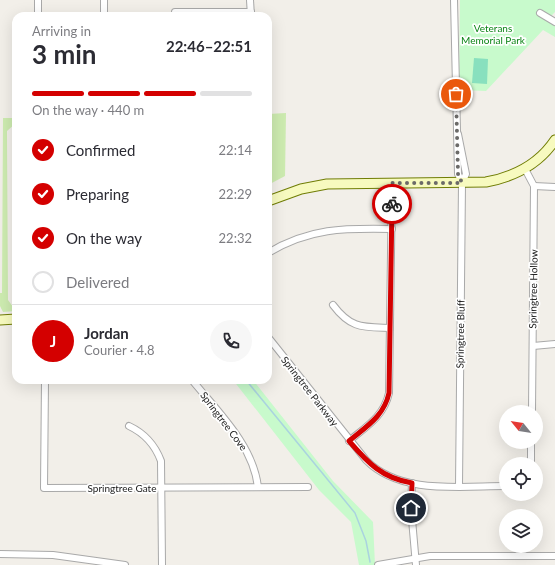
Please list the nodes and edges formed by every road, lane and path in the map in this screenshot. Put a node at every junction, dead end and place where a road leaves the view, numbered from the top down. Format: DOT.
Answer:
graph roads {
  1 [pos="38,0"];
  2 [pos="104,0"];
  3 [pos="250,0"];
  4 [pos="454,0"];
  5 [pos="38,12"];
  6 [pos="104,12"];
  7 [pos="251,12"];
  8 [pos="540,13"];
  9 [pos="555,22"];
  10 [pos="555,140"];
  11 [pos="525,169"];
  12 [pos="392,183"];
  13 [pos="462,183"];
  14 [pos="534,186"];
  15 [pos="555,187"];
  16 [pos="272,199"];
  17 [pos="392,229"];
  18 [pos="272,251"];
  19 [pos="333,305"];
  20 [pos="0,320"];
  21 [pos="12,320"];
  22 [pos="390,328"];
  23 [pos="272,342"];
  24 [pos="555,344"];
  25 [pos="533,346"];
  26 [pos="45,384"];
  27 [pos="195,384"];
  28 [pos="532,405"];
  29 [pos="128,426"];
  30 [pos="349,441"];
  31 [pos="412,483"];
  32 [pos="459,486"];
  33 [pos="499,486"];
  34 [pos="258,487"];
  35 [pos="308,487"];
  36 [pos="162,488"];
  37 [pos="0,554"];
  38 [pos="555,556"];
  39 [pos="414,558"];
  40 [pos="125,565"];
  41 [pos="162,565"];
  42 [pos="378,565"];
  43 [pos="416,565"];
  1 -- 5 [label="street"];
  2 -- 6 [label="street"];
  3 -- 7 [label="street"];
  4 -- 13 [label="street, Springtree Bluff"];
  8 -- 9 [label="street"];
  10 -- 11 [label="main road"];
  11 -- 13 [label="main road"];
  11 -- 14 [label="street, Springtree Hollow"];
  12 -- 13 [label="main road"];
  12 -- 16 [label="main road"];
  12 -- 17 [label="street"];
  13 -- 32 [label="street, Springtree Bluff"];
  14 -- 15 [label="street"];
  14 -- 25 [label="street, Springtree Hollow"];
  17 -- 18 [label="street"];
  17 -- 22 [label="street"];
  19 -- 22 [label="street"];
  20 -- 21 [label="main road"];
  22 -- 30 [label="street"];
  23 -- 30 [label="street, Springtree Parkway"];
  24 -- 25 [label="street"];
  25 -- 28 [label="street, Springtree Hollow"];
  26 -- 36 [label="street, Springtree Gate"];
  27 -- 34 [label="street, Springtree Cove"];
  29 -- 36 [label="street"];
  30 -- 31 [label="street, Springtree Parkway"];
  31 -- 32 [label="street, Springtree Parkway"];
  31 -- 39 [label="street"];
  32 -- 33 [label="street, Springtree Parkway"];
  34 -- 35 [label="street, Springtree Gate"];
  34 -- 36 [label="street, Springtree Gate"];
  36 -- 41 [label="street"];
  37 -- 40 [label="street"];
  38 -- 39 [label="street"];
  39 -- 42 [label="street"];
  39 -- 43 [label="street"];
}
